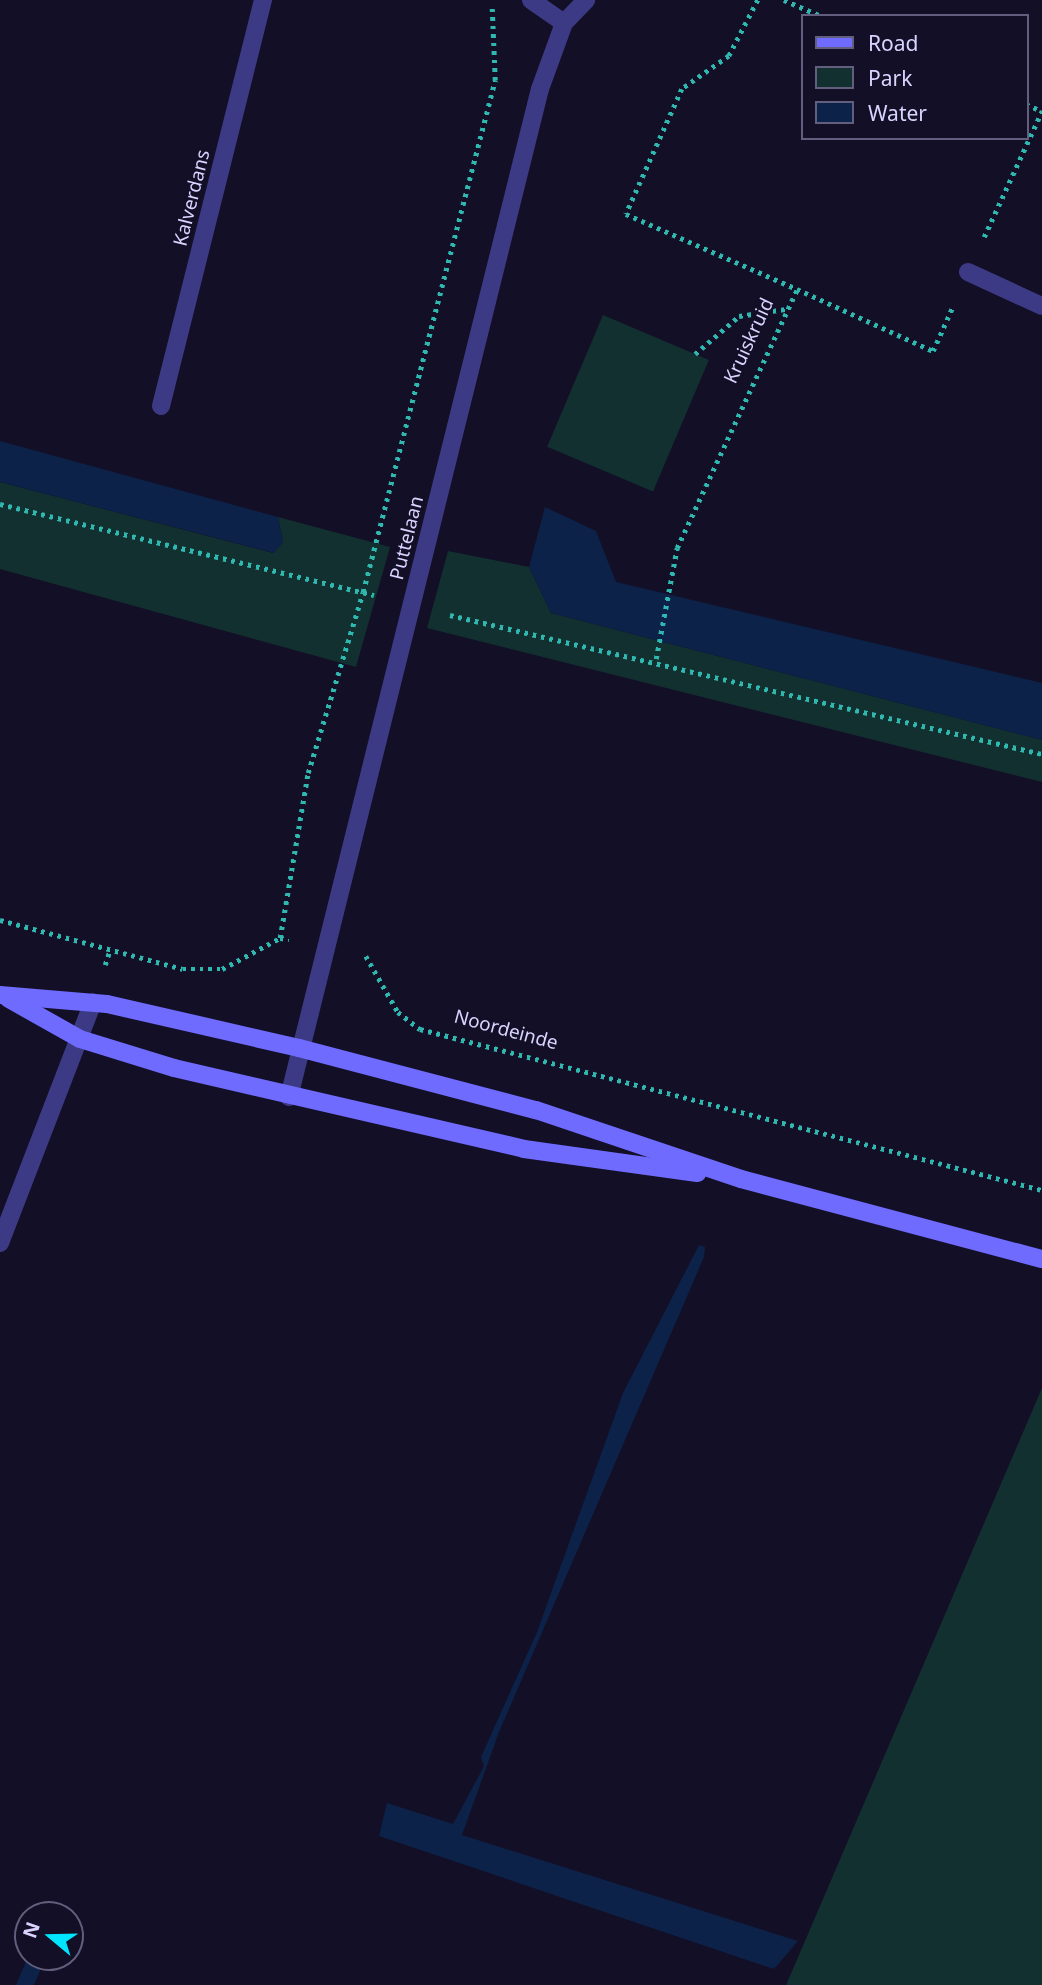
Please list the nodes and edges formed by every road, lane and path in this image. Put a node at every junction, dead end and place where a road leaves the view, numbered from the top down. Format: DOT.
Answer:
graph roads {
  1 [pos="263,0"];
  2 [pos="496,0"];
  3 [pos="531,0"];
  4 [pos="586,0"];
  5 [pos="758,0"];
  6 [pos="784,0"];
  7 [pos="816,14"];
  8 [pos="564,23"];
  9 [pos="1042,111"];
  10 [pos="968,272"];
  11 [pos="797,289"];
  12 [pos="1042,306"];
  13 [pos="787,309"];
  14 [pos="695,354"];
  15 [pos="161,406"];
  16 [pos="0,504"];
  17 [pos="363,592"];
  18 [pos="411,606"];
  19 [pos="656,659"];
  20 [pos="1042,754"];
  21 [pos="0,920"];
  22 [pos="280,937"];
  23 [pos="325,945"];
  24 [pos="3,996"];
  25 [pos="93,1002"];
  26 [pos="80,1039"];
  27 [pos="299,1048"];
  28 [pos="289,1097"];
  29 [pos="741,1179"];
  30 [pos="1042,1190"];
  31 [pos="0,1243"];
  32 [pos="1042,1259"];
  1 -- 15 [label="street, Kalverdans"];
  2 -- 17 [label="path"];
  3 -- 8 [label="street"];
  4 -- 8 [label="street, Puttelaan"];
  5 -- 11 [label="path"];
  6 -- 7 [label="path"];
  8 -- 18 [label="street, Puttelaan"];
  9 -- 10 [label="path, Kruiskruid"];
  10 -- 11 [label="path, Kruiskruid"];
  10 -- 12 [label="street"];
  11 -- 13 [label="path, Kruiskruid"];
  13 -- 14 [label="path"];
  13 -- 19 [label="path, Kruiskruid"];
  16 -- 17 [label="path"];
  17 -- 18 [label="path"];
  17 -- 22 [label="path"];
  18 -- 19 [label="path"];
  18 -- 23 [label="street, Puttelaan"];
  19 -- 20 [label="path"];
  21 -- 22 [label="path"];
  22 -- 23 [label="path, Noordeinde"];
  23 -- 27 [label="street, Puttelaan"];
  23 -- 30 [label="path, Noordeinde"];
  24 -- 25 [label="main road"];
  24 -- 26 [label="main road"];
  25 -- 26 [label="street"];
  25 -- 27 [label="main road"];
  26 -- 28 [label="main road"];
  26 -- 31 [label="street"];
  27 -- 28 [label="street, Puttelaan"];
  27 -- 29 [label="main road"];
  28 -- 29 [label="main road"];
  29 -- 32 [label="main road"];
}
